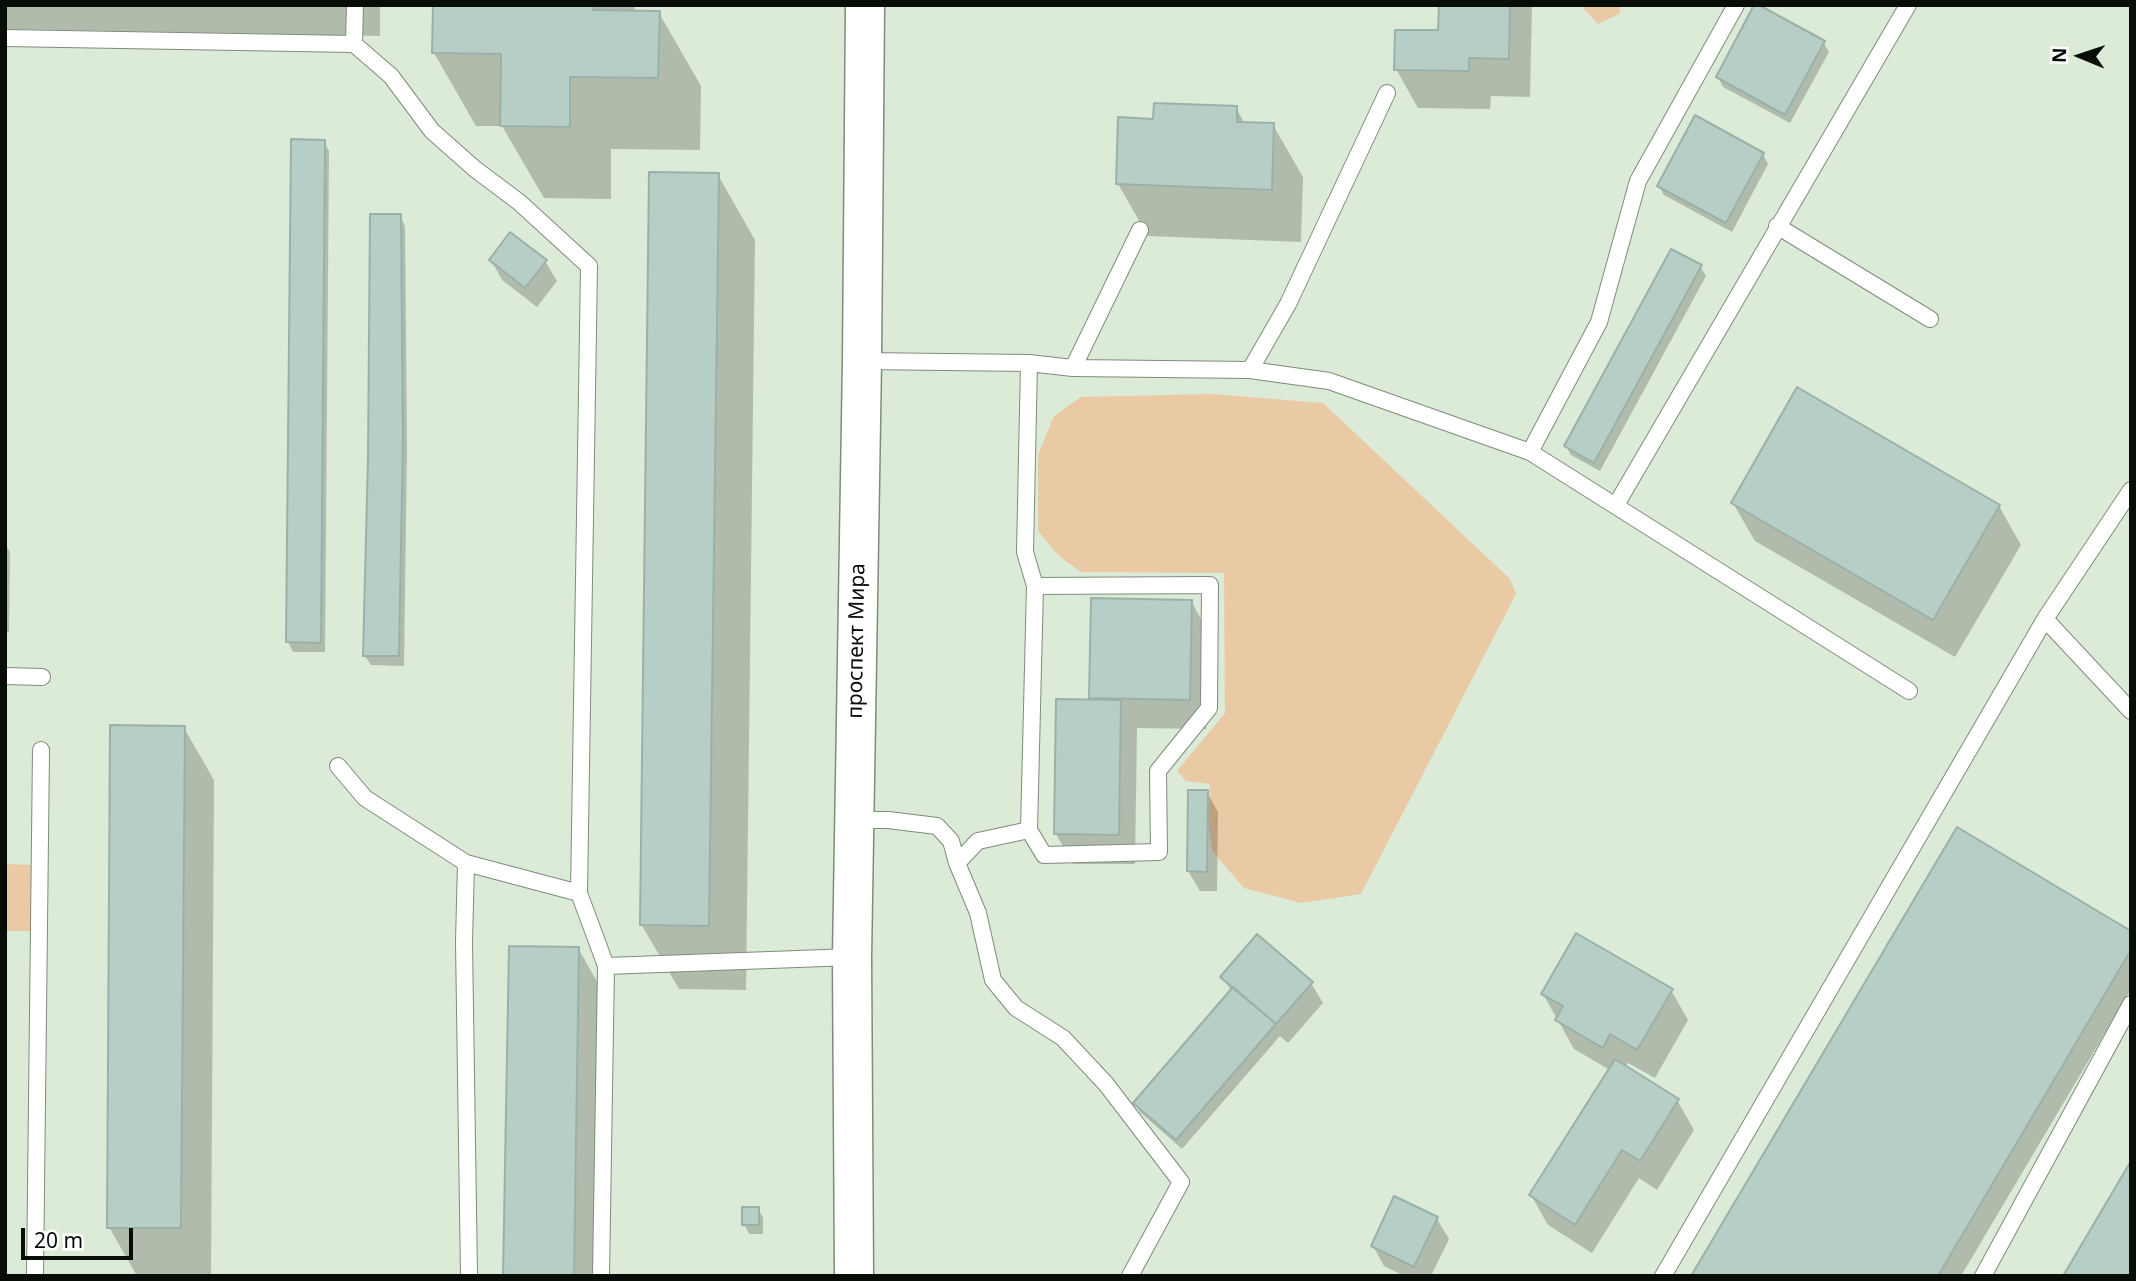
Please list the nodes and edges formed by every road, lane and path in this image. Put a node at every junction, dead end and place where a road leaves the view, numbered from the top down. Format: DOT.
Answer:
graph roads {
  1 [pos="355,5"];
  2 [pos="865,5"];
  3 [pos="1736,5"];
  4 [pos="1908,5"];
  5 [pos="5,38"];
  6 [pos="354,44"];
  7 [pos="1387,93"];
  8 [pos="1777,226"];
  9 [pos="1140,230"];
  10 [pos="1930,319"];
  11 [pos="862,361"];
  12 [pos="1029,363"];
  13 [pos="1073,368"];
  14 [pos="1250,370"];
  15 [pos="1531,452"];
  16 [pos="2131,491"];
  17 [pos="1616,505"];
  18 [pos="1035,586"];
  19 [pos="2045,619"];
  20 [pos="5,676"];
  21 [pos="42,677"];
  22 [pos="1909,691"];
  23 [pos="2131,710"];
  24 [pos="41,750"];
  25 [pos="338,766"];
  26 [pos="855,820"];
  27 [pos="1029,830"];
  28 [pos="466,863"];
  29 [pos="957,863"];
  30 [pos="579,893"];
  31 [pos="852,957"];
  32 [pos="606,966"];
  33 [pos="2131,1004"];
  34 [pos="35,1276"];
  35 [pos="469,1276"];
  36 [pos="601,1276"];
  37 [pos="854,1276"];
  38 [pos="1130,1276"];
  39 [pos="1663,1276"];
  40 [pos="1983,1276"];
  1 -- 6 [label="lane"];
  2 -- 11 [label="main road, проспект Мира"];
  3 -- 15 [label="lane"];
  4 -- 8 [label="lane"];
  5 -- 6 [label="lane"];
  6 -- 30 [label="lane"];
  7 -- 14 [label="lane"];
  8 -- 10 [label="lane"];
  8 -- 17 [label="lane"];
  9 -- 13 [label="lane"];
  11 -- 12 [label="lane"];
  11 -- 26 [label="main road, проспект Мира"];
  12 -- 13 [label="lane"];
  12 -- 18 [label="lane"];
  13 -- 14 [label="lane"];
  14 -- 15 [label="lane"];
  15 -- 17 [label="lane"];
  16 -- 19 [label="lane"];
  17 -- 22 [label="lane"];
  18 -- 27 [label="lane"];
  18 -- 27 [label="lane"];
  19 -- 23 [label="lane"];
  19 -- 39 [label="lane"];
  20 -- 21 [label="lane"];
  24 -- 34 [label="lane"];
  25 -- 28 [label="lane"];
  26 -- 29 [label="lane"];
  26 -- 31 [label="main road, проспект Мира"];
  27 -- 29 [label="lane"];
  28 -- 30 [label="lane"];
  28 -- 35 [label="lane"];
  29 -- 38 [label="lane"];
  30 -- 32 [label="lane"];
  31 -- 32 [label="lane"];
  31 -- 37 [label="main road, проспект Мира"];
  32 -- 36 [label="lane"];
  33 -- 40 [label="lane"];
}
